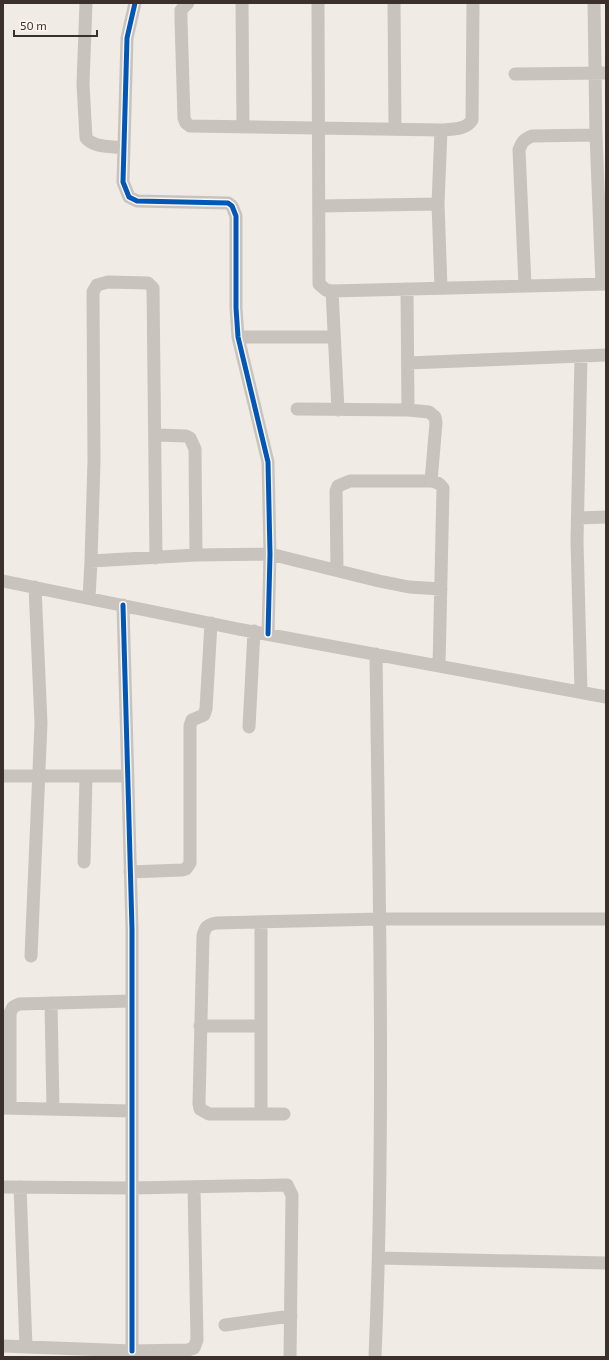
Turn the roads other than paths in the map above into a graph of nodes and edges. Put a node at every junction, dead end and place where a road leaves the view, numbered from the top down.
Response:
1 (86, 3) edge
2 (135, 3) edge
3 (188, 3) edge
4 (242, 3) edge
5 (318, 3) edge
6 (394, 3) edge
7 (473, 3) edge
8 (594, 3) edge
9 (515, 74) dead end
10 (601, 74) edge
11 (243, 127) junction
12 (319, 128) junction
13 (395, 128) junction
14 (441, 130) junction
15 (600, 143) edge
16 (124, 148) junction
17 (438, 204) junction
18 (320, 206) junction
19 (603, 222) edge
20 (604, 284) edge
21 (525, 285) junction
22 (441, 288) junction
23 (407, 289) junction
24 (332, 291) junction
25 (238, 337) junction
26 (334, 337) junction
27 (606, 355) edge
28 (580, 356) junction
29 (408, 363) junction
30 (297, 409) dead end
31 (338, 410) junction
32 (408, 410) junction
33 (156, 435) junction
34 (431, 481) junction
35 (606, 517) edge
36 (578, 518) junction
37 (270, 554) junction
38 (196, 556) junction
39 (156, 558) junction
40 (91, 561) junction
41 (337, 570) junction
42 (3, 581) edge
43 (35, 587) junction
44 (441, 590) junction
45 (89, 598) junction
46 (123, 605) junction
47 (211, 623) junction
48 (254, 631) junction
49 (268, 634) junction
50 (376, 654) junction
51 (439, 666) junction
52 (581, 692) junction
53 (606, 697) edge
54 (249, 726) dead end
55 (3, 776) edge
56 (39, 776) junction
57 (86, 776) junction
58 (128, 776) junction
59 (84, 862) dead end
60 (130, 872) junction
61 (380, 919) junction
62 (606, 919) edge
63 (261, 922) junction
64 (31, 956) dead end
65 (131, 1001) junction
66 (51, 1003) junction
67 (200, 1026) junction
68 (260, 1026) junction
69 (6, 1108) edge
70 (53, 1109) junction
71 (131, 1111) junction
72 (261, 1114) junction
73 (284, 1114) dead end
74 (3, 1187) edge
75 (20, 1187) junction
76 (194, 1187) junction
77 (131, 1188) junction
78 (379, 1258) junction
79 (606, 1263) edge
80 (291, 1316) junction
81 (225, 1326) dead end
82 (3, 1346) edge
83 (26, 1347) junction
84 (132, 1351) junction
85 (290, 1357) edge
86 (375, 1357) edge

1 - 16 street
2 - 16 street
3 - 11 street
4 - 11 street
5 - 12 street
6 - 13 street
7 - 14 street
8 - 10 street
9 - 10 street
10 - 15 street
11 - 12 street
12 - 13 street
12 - 18 street
13 - 14 street
14 - 17 street
15 - 19 street
15 - 21 street
16 - 25 street
17 - 18 street
17 - 22 street
18 - 24 street
19 - 20 street
20 - 21 street
21 - 22 street
22 - 23 street
23 - 24 street
23 - 29 street
24 - 26 street
25 - 26 street
25 - 37 street
26 - 31 street
27 - 28 street
28 - 29 street
28 - 36 street
29 - 32 street
30 - 31 street
31 - 32 street
32 - 34 street
33 - 38 street
33 - 39 street
33 - 40 street
34 - 41 street
34 - 44 street
35 - 36 street
36 - 52 street
37 - 38 street
37 - 41 street
37 - 49 street
38 - 39 street
39 - 40 street
40 - 45 street
41 - 44 street
42 - 43 street
43 - 45 street
43 - 56 street
44 - 51 street
45 - 46 street
46 - 47 street
46 - 58 street
47 - 48 street
47 - 60 street
48 - 49 street
48 - 54 street
49 - 50 street
50 - 51 street
50 - 61 street
51 - 52 street
52 - 53 street
55 - 56 street
56 - 57 street
56 - 64 street
57 - 58 street
57 - 59 street
58 - 60 street
60 - 65 street
61 - 62 street
61 - 63 street
61 - 78 street
63 - 67 street
63 - 68 street
65 - 66 street
65 - 71 street
66 - 69 street
66 - 70 street
67 - 68 street
67 - 72 street
68 - 72 street
69 - 70 street
70 - 71 street
71 - 77 street
72 - 73 street
74 - 75 street
75 - 77 street
75 - 83 street
76 - 77 street
76 - 80 street
76 - 84 street
77 - 84 street
78 - 79 street
78 - 86 street
80 - 81 street
80 - 85 street
82 - 83 street
83 - 84 street

